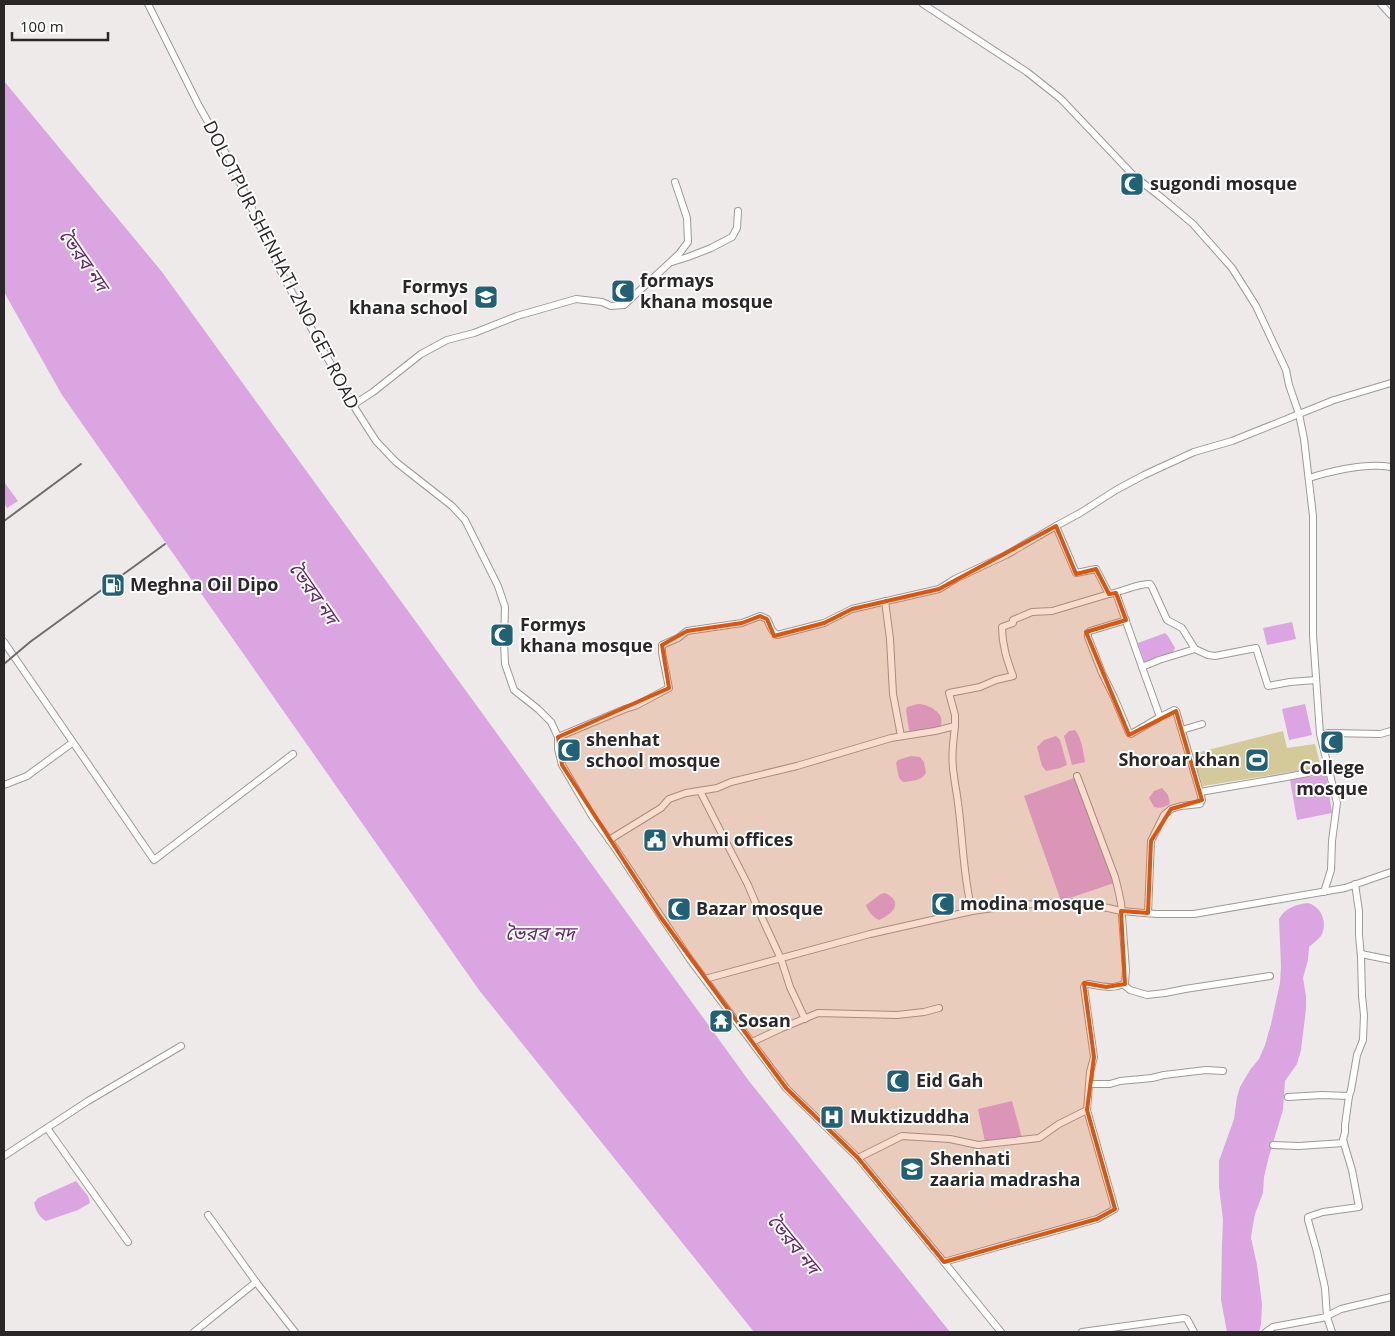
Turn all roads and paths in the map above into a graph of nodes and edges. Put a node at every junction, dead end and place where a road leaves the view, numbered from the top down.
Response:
1 (148, 4) edge
2 (923, 4) edge
3 (1381, 4) edge
4 (1391, 14) edge
5 (675, 182) dead end
6 (738, 211) dead end
7 (670, 262) junction
8 (1391, 383) edge
9 (353, 405) junction
10 (1299, 414) junction
11 (1391, 467) edge
12 (1309, 478) junction
13 (1056, 526) junction
14 (1112, 593) junction
15 (885, 601) junction
16 (1126, 620) junction
17 (4, 642) edge
18 (1195, 649) junction
19 (1142, 667) junction
20 (1316, 680) junction
21 (1160, 717) junction
22 (1202, 724) dead end
23 (955, 726) junction
24 (1182, 730) junction
25 (1391, 731) edge
26 (1321, 735) junction
27 (901, 736) junction
28 (558, 737) junction
29 (72, 743) junction
30 (293, 754) dead end
31 (1328, 767) junction
32 (1077, 776) dead end
33 (4, 785) edge
34 (700, 791) junction
35 (1200, 792) junction
36 (609, 840) junction
37 (1391, 872) edge
38 (1355, 884) junction
39 (1324, 892) junction
40 (972, 911) junction
41 (1121, 911) junction
42 (1148, 913) junction
43 (1361, 954) junction
44 (781, 959) junction
45 (1391, 960) edge
46 (1270, 976) dead end
47 (705, 979) junction
48 (1124, 985) junction
49 (939, 1008) dead end
50 (805, 1019) junction
51 (752, 1042) junction
52 (181, 1046) dead end
53 (1223, 1071) dead end
54 (1090, 1084) junction
55 (1349, 1096) junction
56 (1288, 1097) dead end
57 (1087, 1110) junction
58 (47, 1128) junction
59 (1344, 1143) junction
60 (1274, 1145) dead end
61 (4, 1156) edge
62 (858, 1158) junction
63 (208, 1215) dead end
64 (128, 1242) dead end
65 (944, 1262) junction
66 (256, 1282) junction
67 (1391, 1297) edge
68 (1327, 1316) junction
69 (194, 1332) edge
70 (295, 1332) edge
71 (1001, 1332) edge
72 (1082, 1332) edge
73 (1194, 1332) edge
74 (1266, 1332) edge
75 (1332, 1332) edge

1 - 9 street, DOLOTPUR SHENHATI 2NO GET ROAD
2 - 10 street
3 - 4 street
5 - 7 street
6 - 7 street
7 - 9 street
8 - 10 street
9 - 28 street, DOLOTPUR SHENHATI 2NO GET ROAD
10 - 12 street
10 - 13 street
11 - 12 street
12 - 20 street
13 - 14 street
13 - 15 street
14 - 16 street
14 - 18 street
14 - 23 street
15 - 27 street
15 - 28 street
16 - 19 street
16 - 21 street
17 - 29 street
18 - 19 street
18 - 20 street
19 - 21 street
20 - 26 street
21 - 24 street
22 - 24 street
23 - 27 street
23 - 40 street
24 - 35 street
25 - 26 street
26 - 31 street
27 - 34 street
28 - 36 street, DOLOTPUR SHENHATI 2NO GET ROAD
29 - 30 street
29 - 33 street
31 - 35 street
31 - 39 street
32 - 41 street
34 - 36 street
34 - 44 street
35 - 42 street
36 - 47 street, DOLOTPUR SHENHATI 2NO GET ROAD
37 - 38 street
38 - 39 street
38 - 43 street
39 - 42 street
40 - 41 street
40 - 44 street
41 - 42 street
41 - 48 street
43 - 45 street
43 - 55 street
44 - 47 street
44 - 50 street
46 - 48 street
47 - 51 street, DOLOTPUR SHENHATI 2NO GET ROAD
48 - 54 street
49 - 50 street
50 - 51 street
51 - 62 street, DOLOTPUR SHENHATI 2NO GET ROAD
52 - 58 street
53 - 54 street
54 - 57 street
55 - 56 street
55 - 59 street
57 - 62 street
57 - 65 street
58 - 61 street
58 - 64 street
59 - 60 street
59 - 68 street
62 - 65 street, DOLOTPUR SHENHATI 2NO GET ROAD
63 - 66 street
65 - 71 street, DOLOTPUR SHENHATI 2NO GET ROAD
66 - 69 street
66 - 70 street
67 - 68 street
68 - 74 street
68 - 75 street
72 - 73 street

